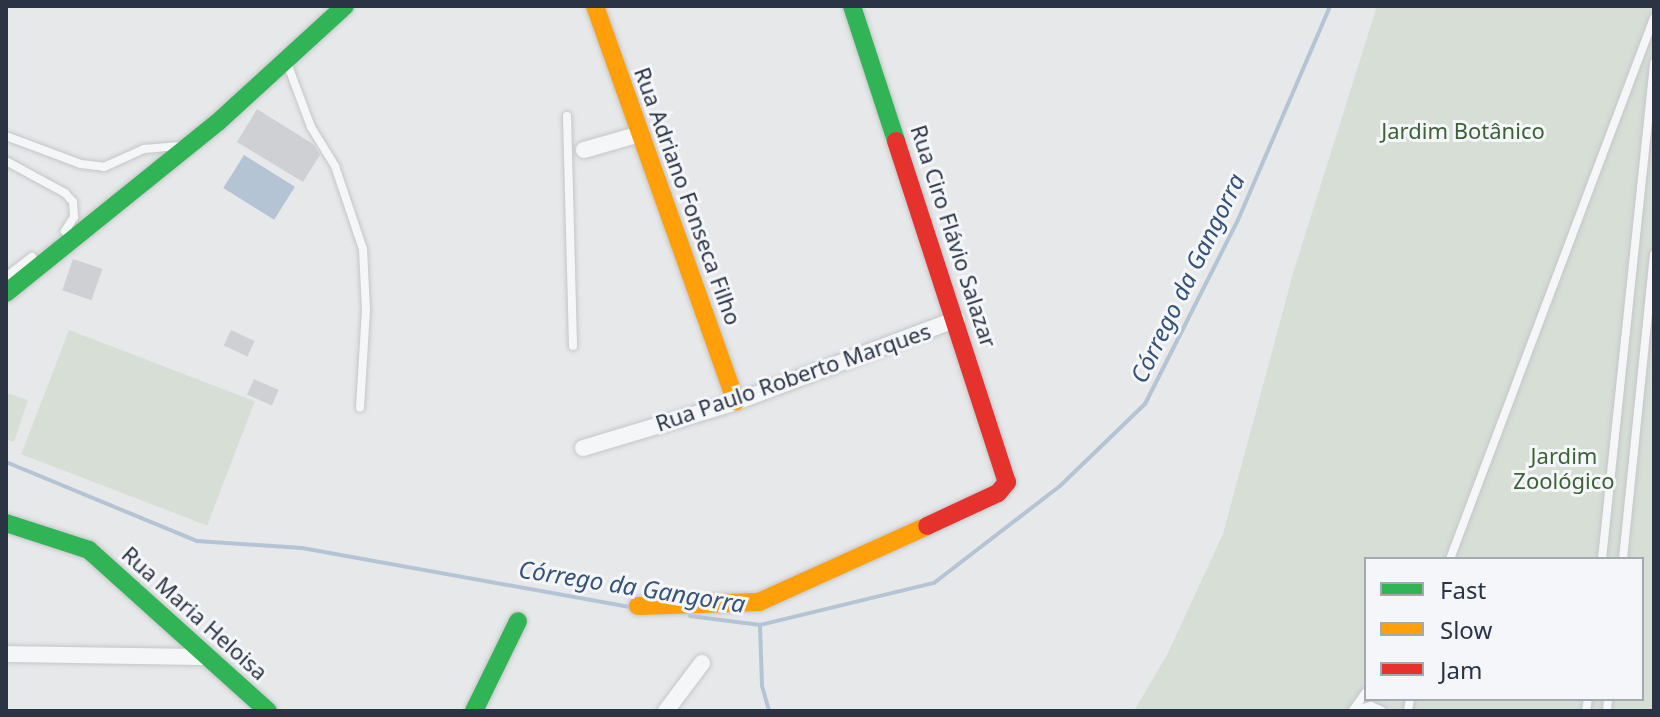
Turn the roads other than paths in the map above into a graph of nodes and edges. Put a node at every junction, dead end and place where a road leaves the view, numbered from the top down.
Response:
1 (345, 6) edge
2 (595, 6) edge
3 (852, 6) edge
4 (1654, 18) edge
5 (287, 63) junction
6 (1654, 63) edge
7 (567, 116) dead end
8 (640, 134) junction
9 (6, 136) edge
10 (188, 145) junction
11 (576, 151) junction
12 (6, 161) edge
13 (1654, 255) edge
14 (6, 277) edge
15 (6, 293) edge
16 (957, 319) junction
17 (573, 346) dead end
18 (736, 402) junction
19 (360, 408) dead end
20 (583, 448) dead end
21 (6, 523) edge
22 (1451, 557) edge
23 (1602, 557) edge
24 (1623, 557) edge
25 (638, 606) dead end
26 (518, 621) dead end
27 (6, 654) edge
28 (207, 657) junction
29 (702, 663) dead end
30 (1353, 710) edge
31 (268, 711) edge
32 (474, 711) edge
33 (666, 711) edge
34 (1382, 711) edge

1 - 5 street
2 - 8 street, Rua Adriano Fonseca Filho
3 - 16 street, Rua Ciro Flávio Salazar
4 - 22 lane
5 - 10 street
5 - 19 lane
6 - 23 lane
7 - 11 lane
8 - 11 street
8 - 18 street, Rua Adriano Fonseca Filho
9 - 10 lane
10 - 15 street
11 - 17 lane
12 - 14 lane
13 - 24 lane
16 - 18 street, Rua Paulo Roberto Marques
16 - 25 street, Rua Ciro Flávio Salazar
18 - 20 street, Rua Paulo Roberto Marques
21 - 28 street, Rua Maria Heloisa
26 - 32 street
27 - 28 street
28 - 31 street, Rua Maria Heloisa
29 - 33 street
30 - 34 lane

